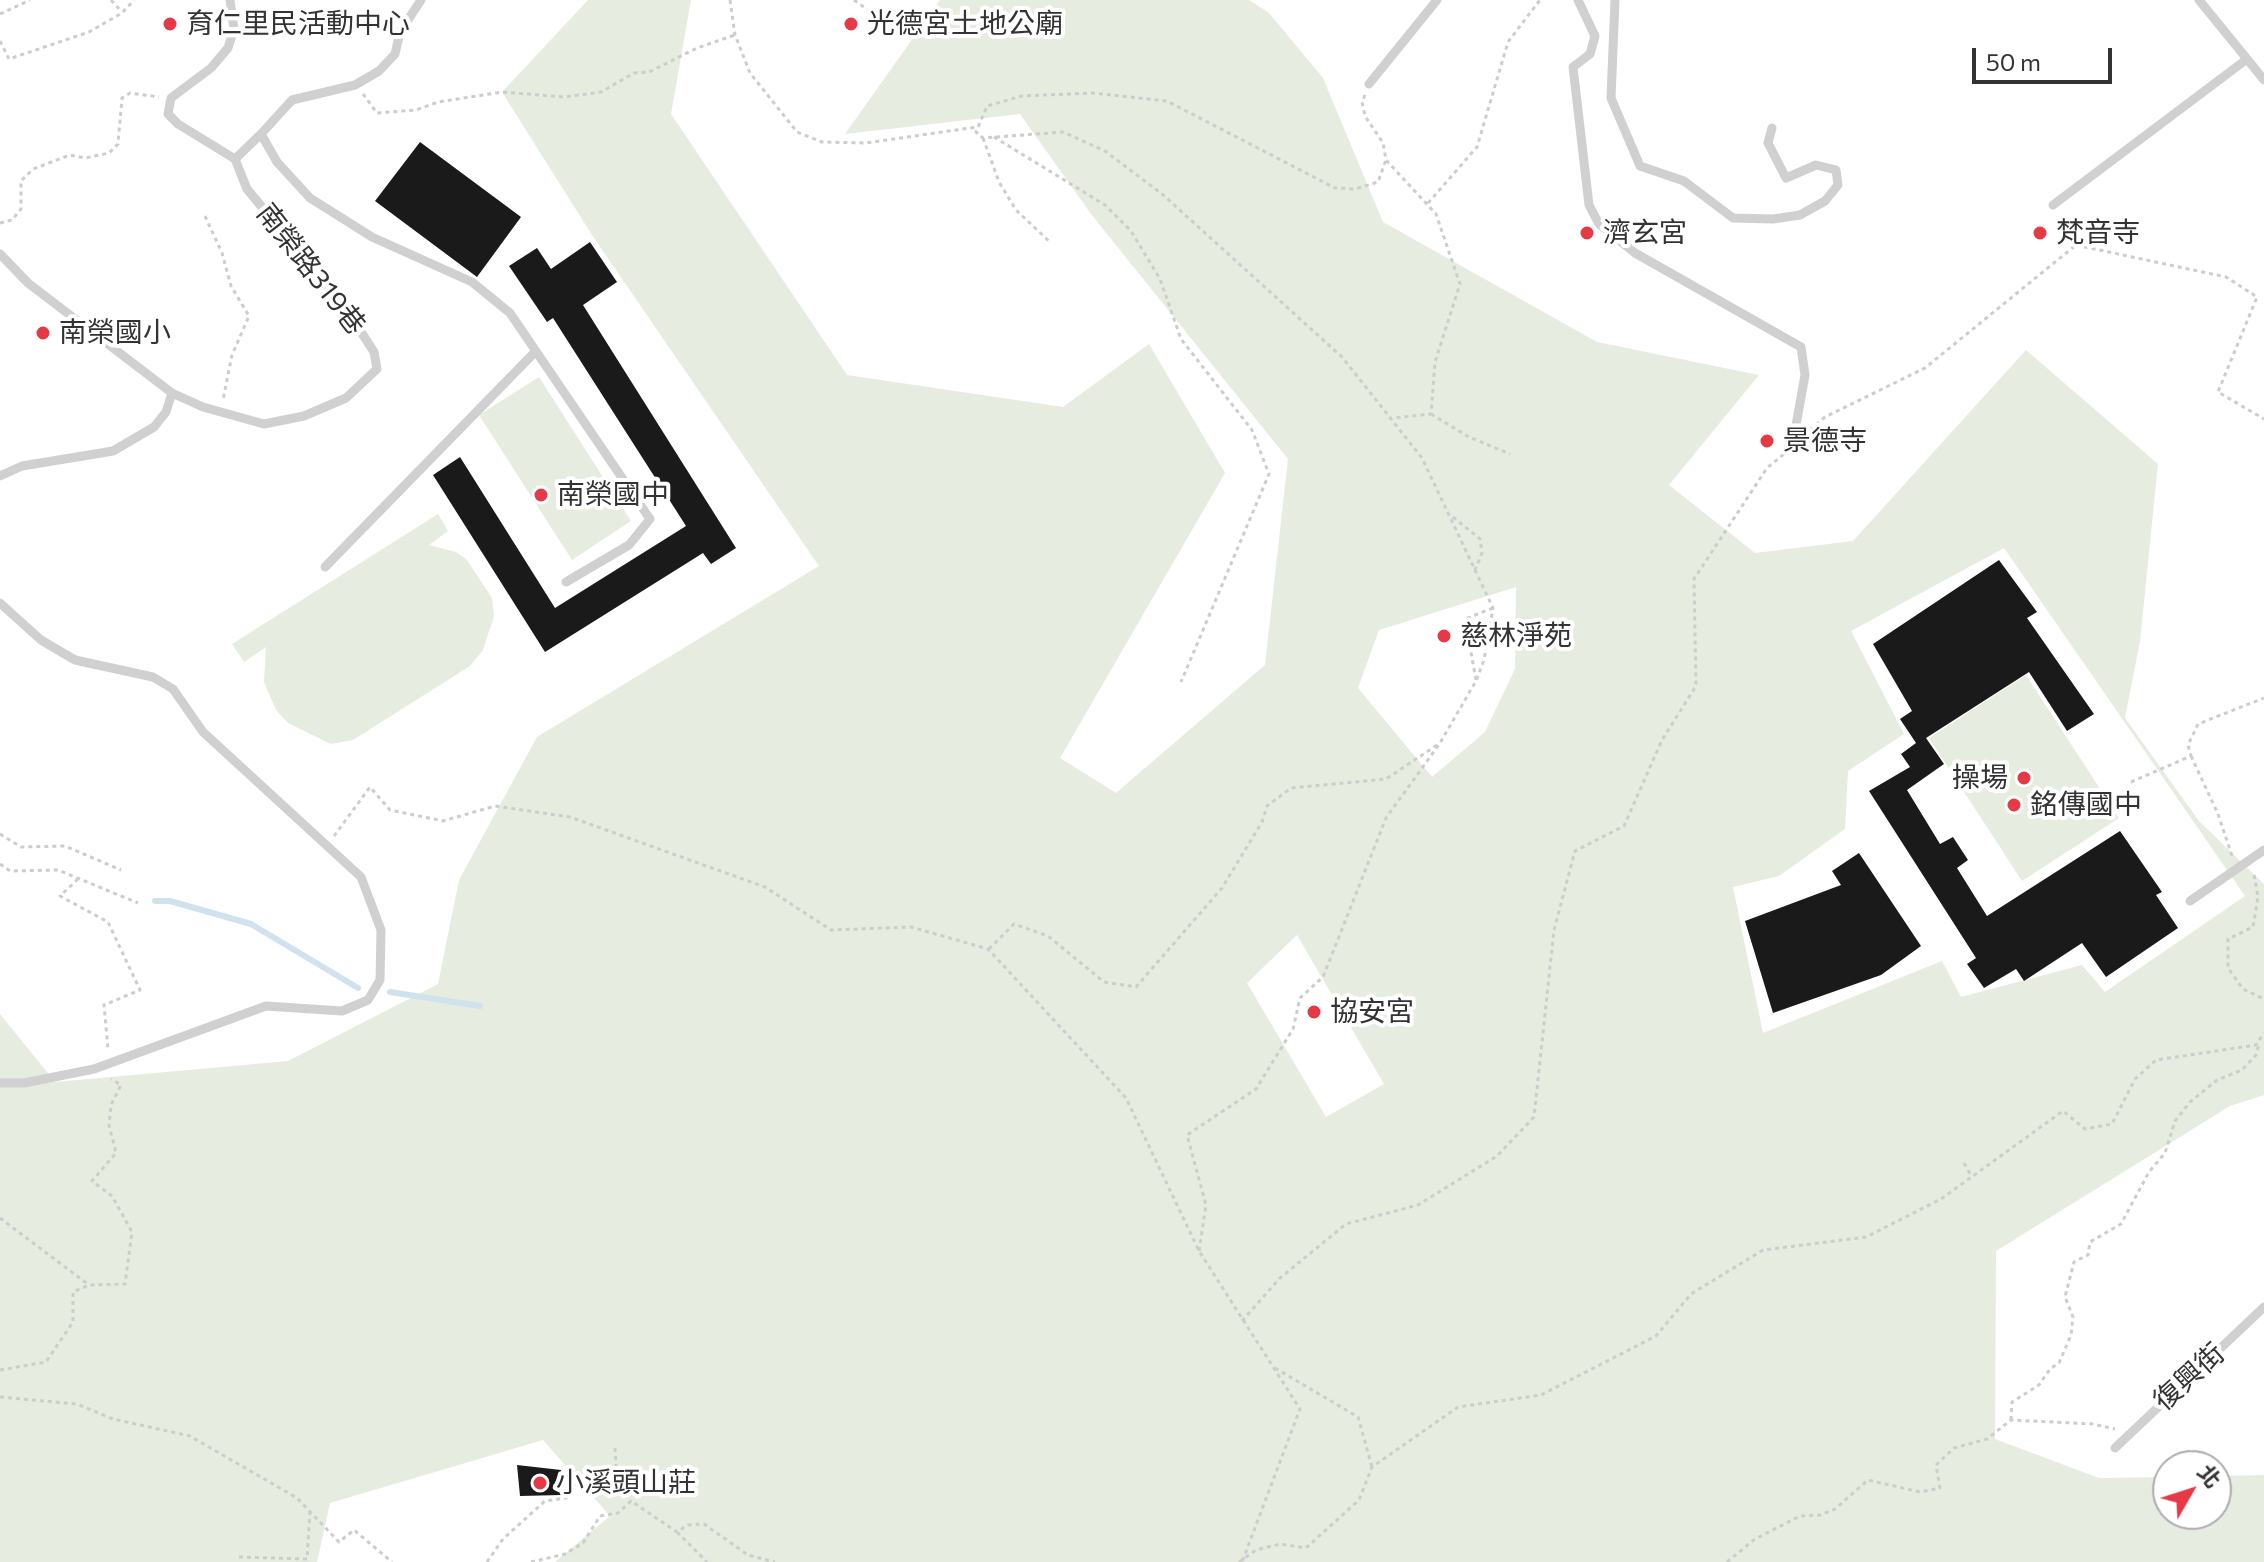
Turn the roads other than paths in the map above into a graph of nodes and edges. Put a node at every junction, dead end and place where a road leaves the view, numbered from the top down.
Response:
1 (230, 0) edge
2 (421, 0) edge
3 (1437, 0) edge
4 (1578, 0) edge
5 (1615, 0) edge
6 (2199, 0) edge
7 (2247, 59) junction
8 (2264, 80) edge
9 (1369, 84) road end
10 (1772, 128) dead end
11 (261, 134) junction
12 (235, 159) junction
13 (2057, 202) road end
14 (0, 254) edge
15 (534, 353) junction
16 (172, 393) junction
17 (1795, 442) road end
18 (0, 476) edge
19 (325, 567) dead end
20 (566, 582) dead end
21 (0, 603) edge
22 (2264, 850) edge
23 (2190, 901) dead end
24 (0, 1083) edge
25 (2264, 1307) edge
26 (2115, 1448) dead end

1 - 12 lane
2 - 11 lane
3 - 9 lane
4 - 17 lane
5 - 10 lane
6 - 7 lane
7 - 8 lane
7 - 13 lane
11 - 12 lane
11 - 15 lane
12 - 16 lane, 南榮路319巷
14 - 16 lane, 南榮路319巷
15 - 19 lane
15 - 20 lane
16 - 18 lane
21 - 24 lane
22 - 23 lane
25 - 26 lane, 復興街

